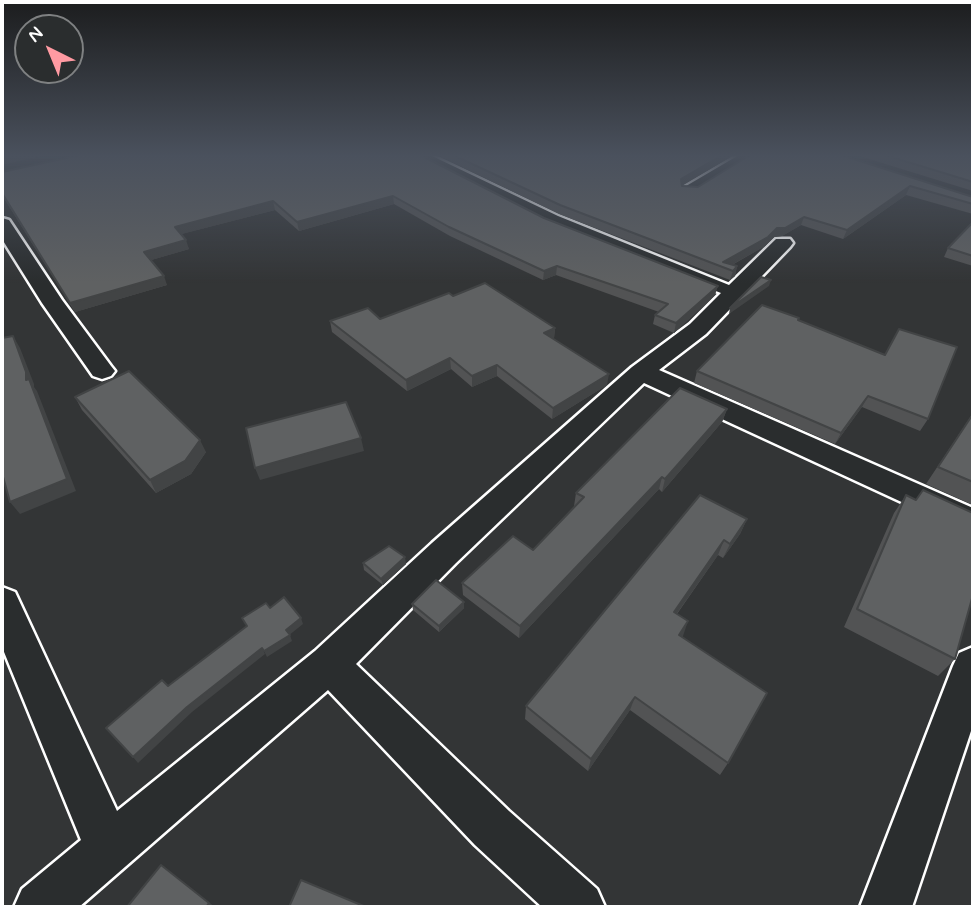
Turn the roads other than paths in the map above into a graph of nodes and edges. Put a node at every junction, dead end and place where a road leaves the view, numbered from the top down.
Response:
1 (504, 197) edge
2 (2, 224) edge
3 (783, 243) edge
4 (733, 292) junction
5 (103, 371) dead end
6 (641, 372) junction
7 (973, 522) edge
8 (2, 603) edge
9 (329, 664) junction
10 (973, 666) edge
11 (109, 848) junction
12 (40, 907) edge
13 (579, 907) edge
14 (886, 907) edge

1 - 4 street
2 - 5 street
3 - 4 street
4 - 6 street
6 - 7 street
6 - 9 street
8 - 11 street
9 - 11 street
9 - 13 street
10 - 14 street
11 - 12 street

